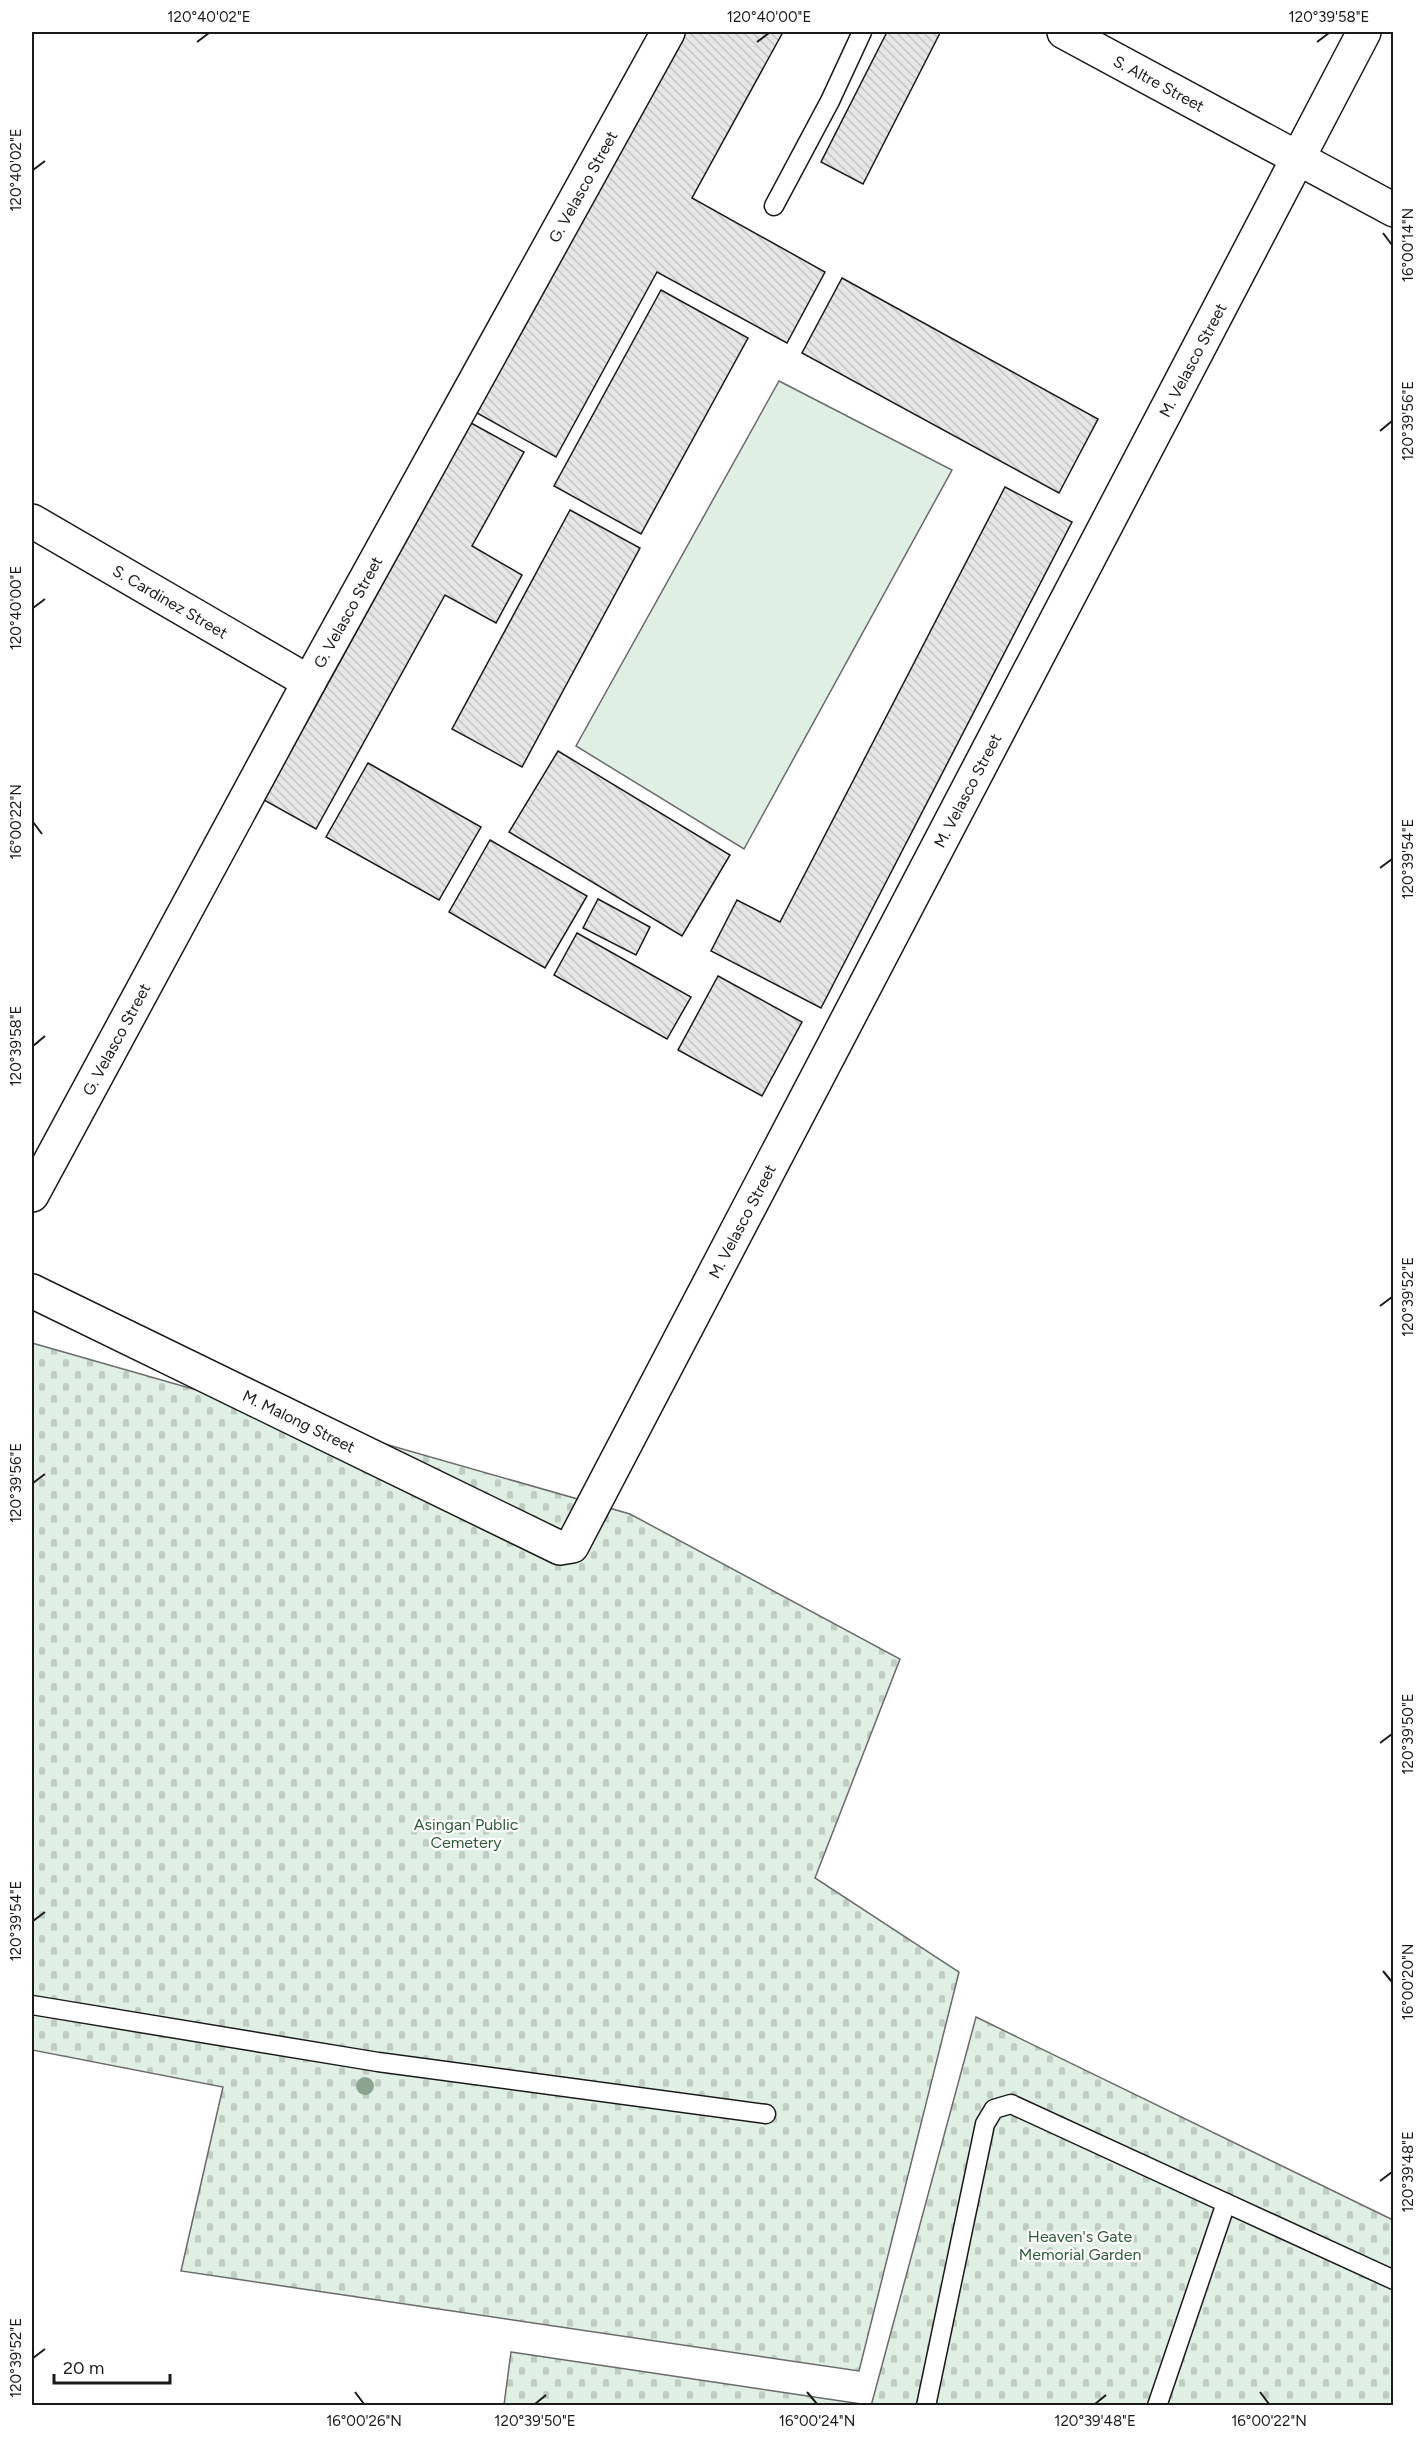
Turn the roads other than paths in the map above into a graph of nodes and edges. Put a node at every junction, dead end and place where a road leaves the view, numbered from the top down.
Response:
1 (668, 32) edge
2 (862, 32) edge
3 (1064, 32) edge
4 (1364, 32) edge
5 (1297, 158) junction
6 (774, 206) dead end
7 (1394, 210) edge
8 (32, 521) edge
9 (309, 682) junction
10 (32, 1195) edge
11 (32, 1291) edge
12 (567, 1548) joint
13 (32, 2005) edge
14 (766, 2114) dead end
15 (1226, 2204) junction
16 (1394, 2280) edge
17 (926, 2406) edge
18 (1157, 2406) edge

1 - 9 street, G. Velasco Street
2 - 6 lane
3 - 5 street, S. Altre Street
4 - 5 street, M. Velasco Street
5 - 7 street, S. Altre Street
5 - 12 street, M. Velasco Street
8 - 9 street, S. Cardinez Street
9 - 10 street, G. Velasco Street
11 - 12 street, M. Malong Street
13 - 14 lane
15 - 16 lane
15 - 17 lane
15 - 18 lane

